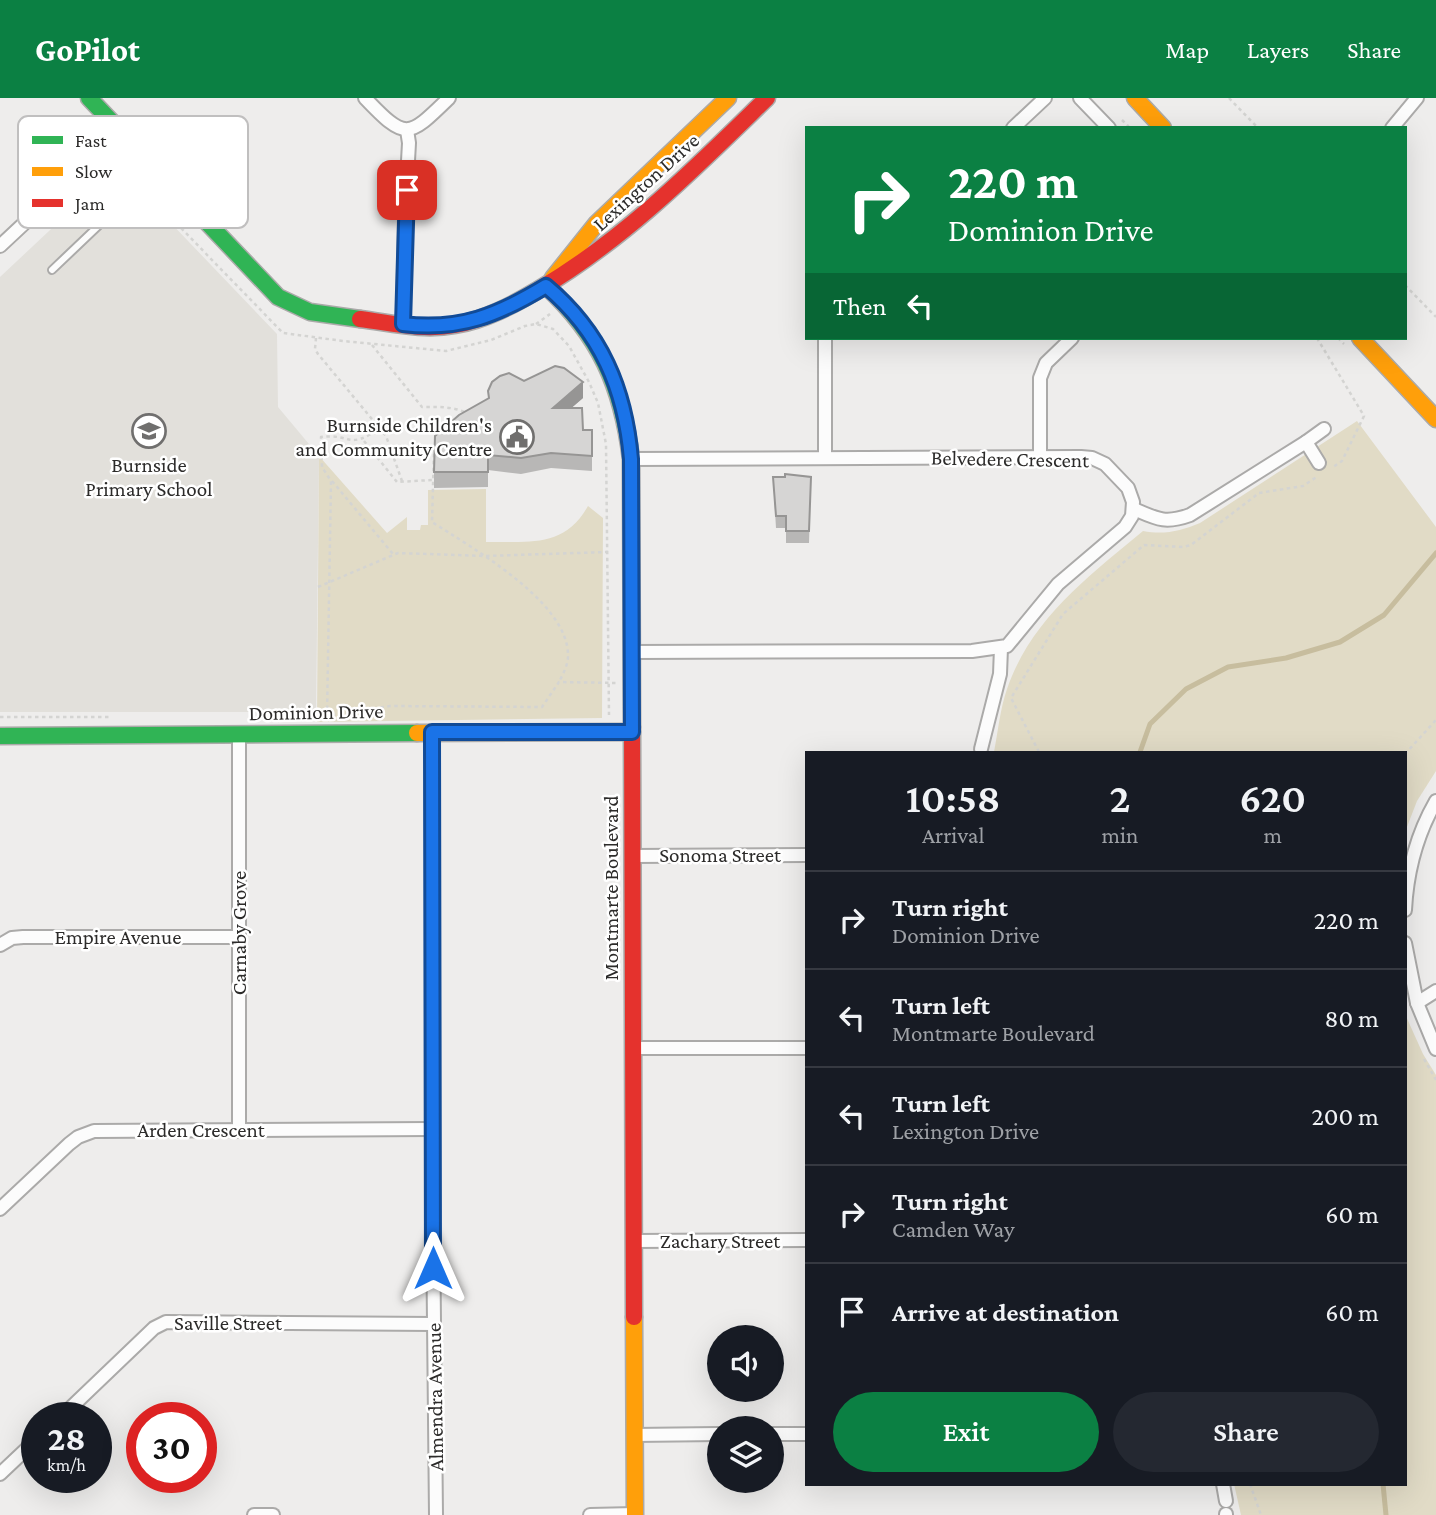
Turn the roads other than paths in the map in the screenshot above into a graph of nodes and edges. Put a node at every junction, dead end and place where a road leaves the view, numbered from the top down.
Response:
1 (89, 98) edge
2 (365, 98) edge
3 (449, 98) edge
4 (728, 98) edge
5 (767, 98) edge
6 (1045, 98) edge
7 (1080, 98) edge
8 (1135, 98) edge
9 (1418, 98) edge
10 (106, 116) edge
11 (1015, 126) edge
12 (1107, 126) edge
13 (1161, 126) edge
14 (1394, 126) edge
15 (407, 130) junction
16 (19, 228) edge
17 (96, 228) edge
18 (213, 228) edge
19 (0, 246) edge
20 (52, 270) dead end
21 (546, 286) junction
22 (403, 324) junction
23 (825, 340) edge
24 (1070, 340) edge
25 (1362, 340) edge
26 (1436, 419) edge
27 (1324, 429) dead end
28 (1306, 442) junction
29 (1040, 457) junction
30 (825, 458) junction
31 (631, 459) junction
32 (1320, 468) road end
33 (1133, 509) junction
34 (1001, 648) junction
35 (632, 652) junction
36 (432, 732) junction
37 (632, 732) junction
38 (239, 735) junction
39 (0, 736) edge
40 (981, 749) dead end
41 (1436, 801) edge
42 (805, 855) edge
43 (632, 856) junction
44 (1407, 898) edge
45 (239, 937) junction
46 (0, 945) edge
47 (1407, 953) edge
48 (1436, 991) edge
49 (1417, 1003) junction
50 (633, 1048) junction
51 (805, 1048) edge
52 (1436, 1049) edge
53 (432, 1129) junction
54 (239, 1131) junction
55 (0, 1209) edge
56 (805, 1240) edge
57 (634, 1241) junction
58 (434, 1324) junction
59 (77, 1402) edge
60 (707, 1434) edge
61 (784, 1434) edge
62 (805, 1434) edge
63 (634, 1435) junction
64 (21, 1454) edge
65 (0, 1474) edge
66 (1223, 1486) edge
67 (1226, 1510) edge
68 (254, 1515) edge
69 (273, 1515) edge
70 (436, 1515) edge
71 (590, 1515) edge
72 (635, 1515) edge

1 - 10 street, Lexington Drive
2 - 15 street
3 - 15 street
4 - 21 street, Lexington Drive
5 - 21 street, Lexington Drive
6 - 11 street
7 - 12 street
8 - 13 street
9 - 14 street
15 - 22 street
16 - 19 street
17 - 20 lane
18 - 22 street, Lexington Drive
21 - 22 street, Lexington Drive
21 - 31 street, Montmarte Boulevard
23 - 30 street
24 - 29 street
25 - 26 street
27 - 28 street
28 - 32 street
28 - 33 street
29 - 30 street, Belvedere Crescent
29 - 33 street, Belvedere Crescent
30 - 31 street, Belvedere Crescent
31 - 35 street, Montmarte Boulevard
33 - 34 street
34 - 35 street
34 - 40 street
35 - 37 street, Montmarte Boulevard
36 - 37 street, Dominion Drive
36 - 38 street, Dominion Drive
36 - 53 street, Almendra Avenue
37 - 43 street, Montmarte Boulevard
38 - 39 street, Dominion Drive
38 - 45 street, Carnaby Grove
41 - 44 street
42 - 43 street, Sonoma Street
43 - 50 street, Montmarte Boulevard
45 - 46 street, Empire Avenue
45 - 54 street, Carnaby Grove
47 - 49 street
48 - 49 street
49 - 52 street
50 - 51 street
50 - 57 street, Montmarte Boulevard
53 - 54 street, Arden Crescent
53 - 58 street, Almendra Avenue
54 - 55 street, Arden Crescent
56 - 57 street, Zachary Street
57 - 63 street, Montmarte Boulevard
58 - 59 street, Saville Street
58 - 70 street, Almendra Avenue
60 - 63 street
61 - 62 street
63 - 72 street, Montmarte Boulevard
64 - 65 street
66 - 67 street
68 - 69 street
71 - 72 street

